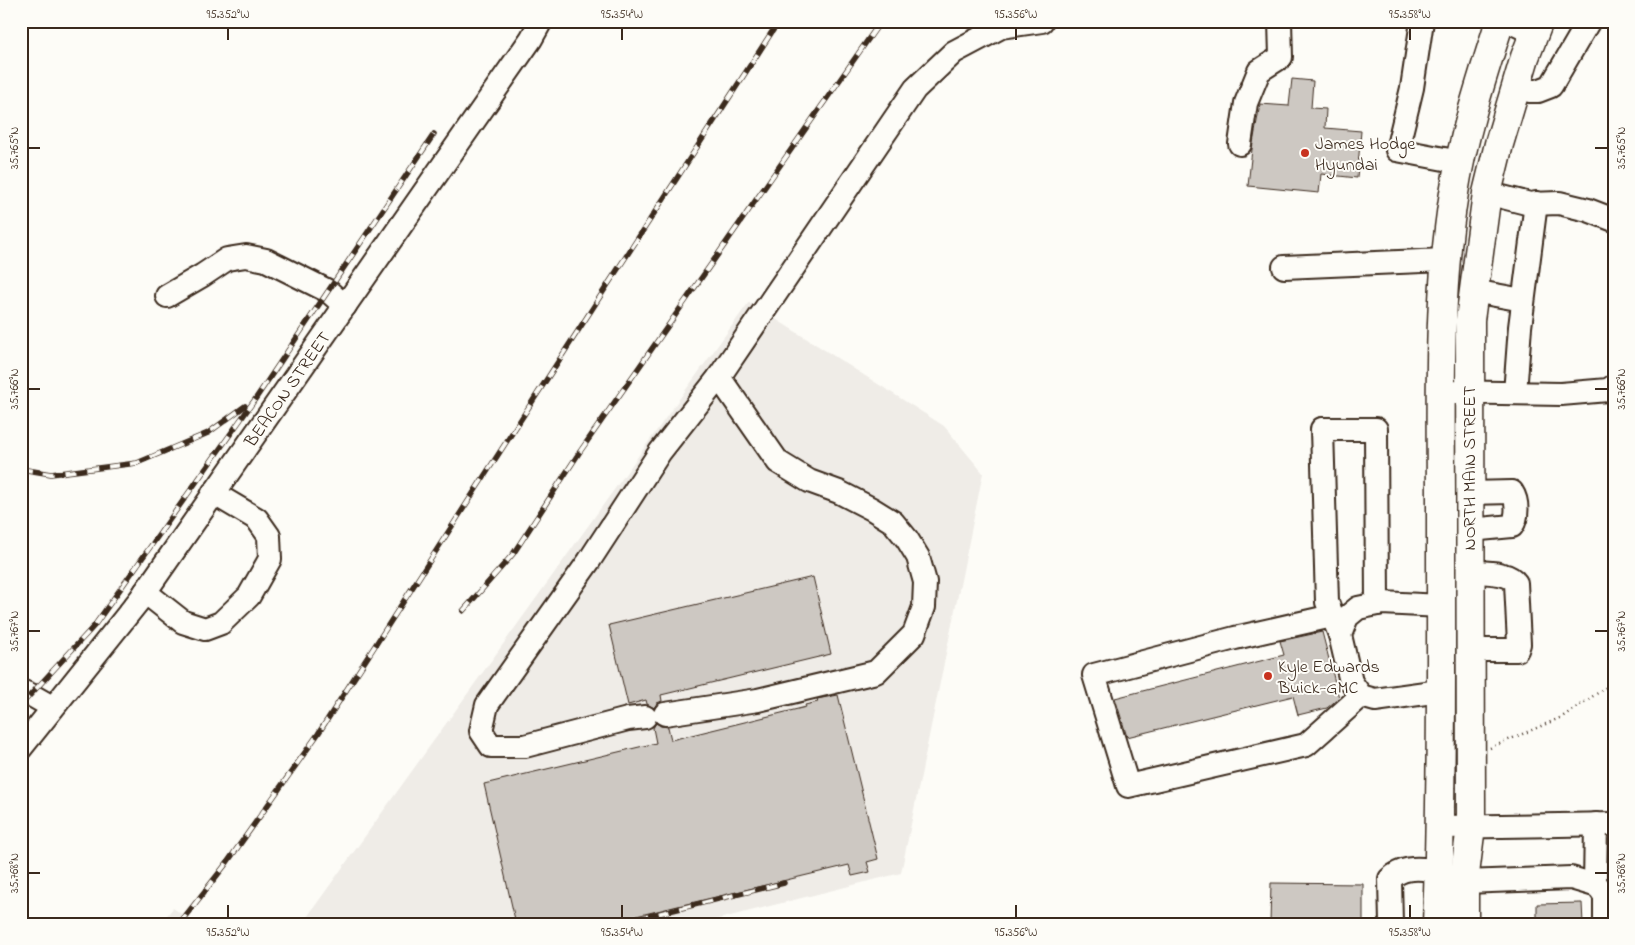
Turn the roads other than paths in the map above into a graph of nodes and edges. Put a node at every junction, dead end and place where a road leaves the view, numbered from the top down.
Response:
1 (541, 21) edge
2 (1042, 21) edge
3 (1280, 21) edge
4 (1422, 21) edge
5 (1500, 21) edge
6 (1508, 21) edge
7 (1589, 21) edge
8 (1537, 27) edge
9 (1517, 85) junction
10 (1240, 144) dead end
11 (1460, 162) junction
12 (1487, 193) junction
13 (1536, 204) junction
14 (1614, 220) edge
15 (1445, 260) junction
16 (1284, 267) dead end
17 (1473, 291) junction
18 (167, 296) dead end
19 (1523, 300) junction
20 (345, 306) junction
21 (719, 377) junction
22 (1614, 386) edge
23 (1440, 392) junction
24 (1469, 392) junction
25 (1516, 393) junction
26 (214, 493) junction
27 (1469, 493) junction
28 (1470, 530) junction
29 (1470, 572) junction
30 (145, 592) junction
31 (1377, 604) junction
32 (1441, 606) junction
33 (1336, 625) junction
34 (1470, 650) junction
35 (1440, 691) junction
36 (21, 692) edge
37 (1361, 696) junction
38 (52, 707) junction
39 (21, 748) edge
40 (1605, 824) edge
41 (1471, 826) junction
42 (1440, 827) junction
43 (1439, 870) junction
44 (1464, 882) junction
45 (1595, 885) junction
46 (1391, 924) edge
47 (1437, 924) edge
48 (1464, 924) edge
49 (1605, 924) edge

1 - 20 street, BEACON STREET
2 - 21 street
3 - 10 street
4 - 11 street
5 - 11 main road, NORTH MAIN STREET
6 - 8 street
7 - 9 street
8 - 9 main road, NORTH MAIN STREET
9 - 12 main road, NORTH MAIN STREET
11 - 15 main road, NORTH MAIN STREET
12 - 13 street
12 - 17 main road, NORTH MAIN STREET
13 - 14 street
13 - 19 street
15 - 16 street
15 - 23 main road, NORTH MAIN STREET
17 - 19 street
17 - 24 main road, NORTH MAIN STREET
18 - 20 street
19 - 25 street
20 - 26 street, BEACON STREET
21 - 21 street
22 - 25 street
23 - 24 street
23 - 32 main road, NORTH MAIN STREET
24 - 25 street
24 - 27 main road, NORTH MAIN STREET
26 - 30 street, BEACON STREET
26 - 30 street
27 - 28 main road, NORTH MAIN STREET
27 - 28 street
28 - 29 main road, NORTH MAIN STREET
29 - 34 main road, NORTH MAIN STREET
29 - 34 street
30 - 38 street, BEACON STREET
31 - 32 street
31 - 33 street
31 - 33 street
32 - 35 main road, NORTH MAIN STREET
33 - 37 street
33 - 37 street
34 - 41 main road, NORTH MAIN STREET
35 - 37 street
35 - 42 main road, NORTH MAIN STREET
36 - 38 street
38 - 39 street, BEACON STREET
40 - 41 street
40 - 45 street
41 - 42 street
41 - 44 main road, NORTH MAIN STREET
42 - 43 main road, NORTH MAIN STREET
43 - 46 street
43 - 47 main road, NORTH MAIN STREET
44 - 45 street
44 - 48 main road, NORTH MAIN STREET
45 - 49 street

